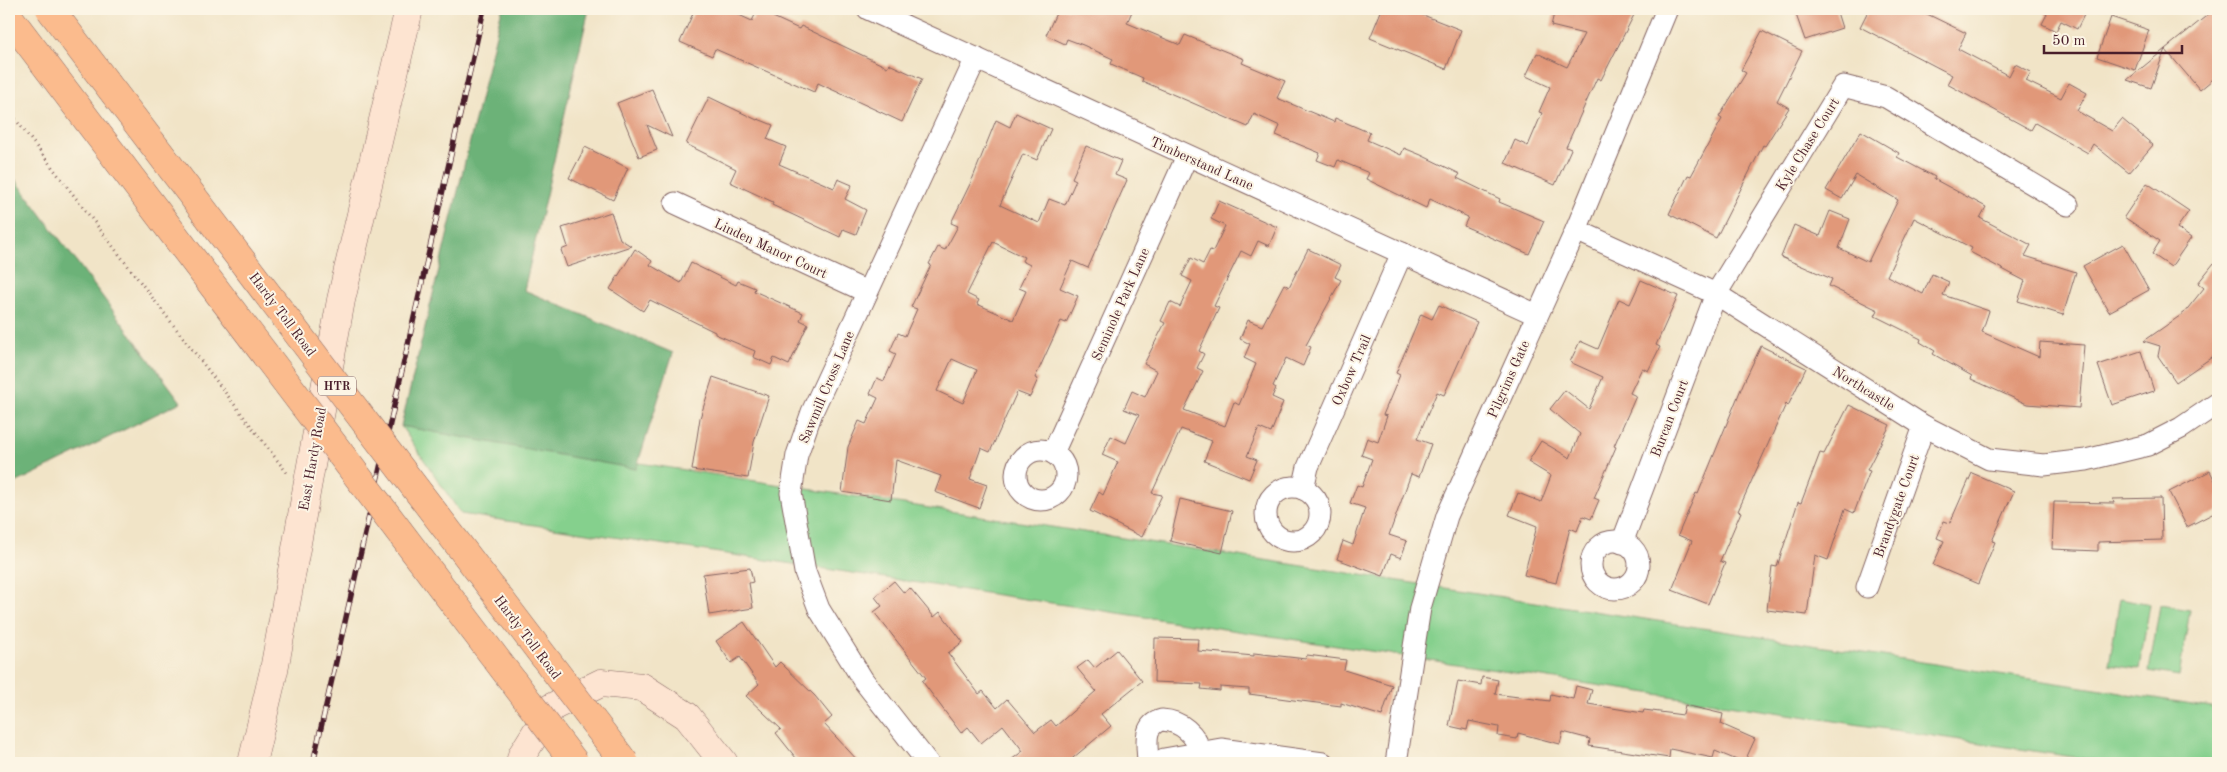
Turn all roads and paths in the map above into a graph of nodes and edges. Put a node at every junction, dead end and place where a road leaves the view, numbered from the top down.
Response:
1 (50, 9) edge
2 (409, 9) edge
3 (868, 9) edge
4 (1667, 9) edge
5 (9, 17) edge
6 (976, 58) junction
7 (9, 111) edge
8 (1187, 156) junction
9 (675, 203) dead end
10 (2068, 205) dead end
11 (1576, 230) junction
12 (1402, 253) junction
13 (867, 292) junction
14 (1716, 294) junction
15 (1537, 315) junction
16 (2218, 403) edge
17 (1924, 426) junction
18 (1053, 453) dead end
19 (1303, 489) dead end
20 (305, 498) junction
21 (1622, 543) dead end
22 (1867, 587) dead end
23 (1201, 753) junction
24 (252, 763) edge
25 (520, 763) edge
26 (575, 763) edge
27 (625, 763) edge
28 (724, 763) edge
29 (928, 763) edge
30 (1148, 763) edge
31 (1158, 763) edge
32 (1323, 763) edge
33 (1396, 763) edge

1 - 27 highway, Hardy Toll Road / HTR, bridge
2 - 20 street, East Hardy Road
3 - 6 street, Timberstand Lane
4 - 11 street, Pilgrims Gate
5 - 26 highway, HTR, bridge
6 - 8 street, Timberstand Lane
6 - 13 street, Sawmill Cross Lane
7 - 20 path
8 - 12 street, Timberstand Lane
8 - 18 street, Seminole Park Lane
9 - 13 street, Linden Manor Court
10 - 14 street, Kyle Chase Court
11 - 14 street, Northcastle
11 - 15 street, Pilgrims Gate
12 - 15 street, Timberstand Lane
12 - 19 street, Oxbow Trail
13 - 29 street, Sawmill Cross Lane
14 - 17 street, Northcastle
14 - 21 street, Burcan Court
15 - 33 street, Pilgrims Gate
16 - 17 street, Northcastle
17 - 22 street, Brandygate Court
20 - 24 street, East Hardy Road
23 - 30 street
23 - 31 street
23 - 32 street
25 - 28 street

